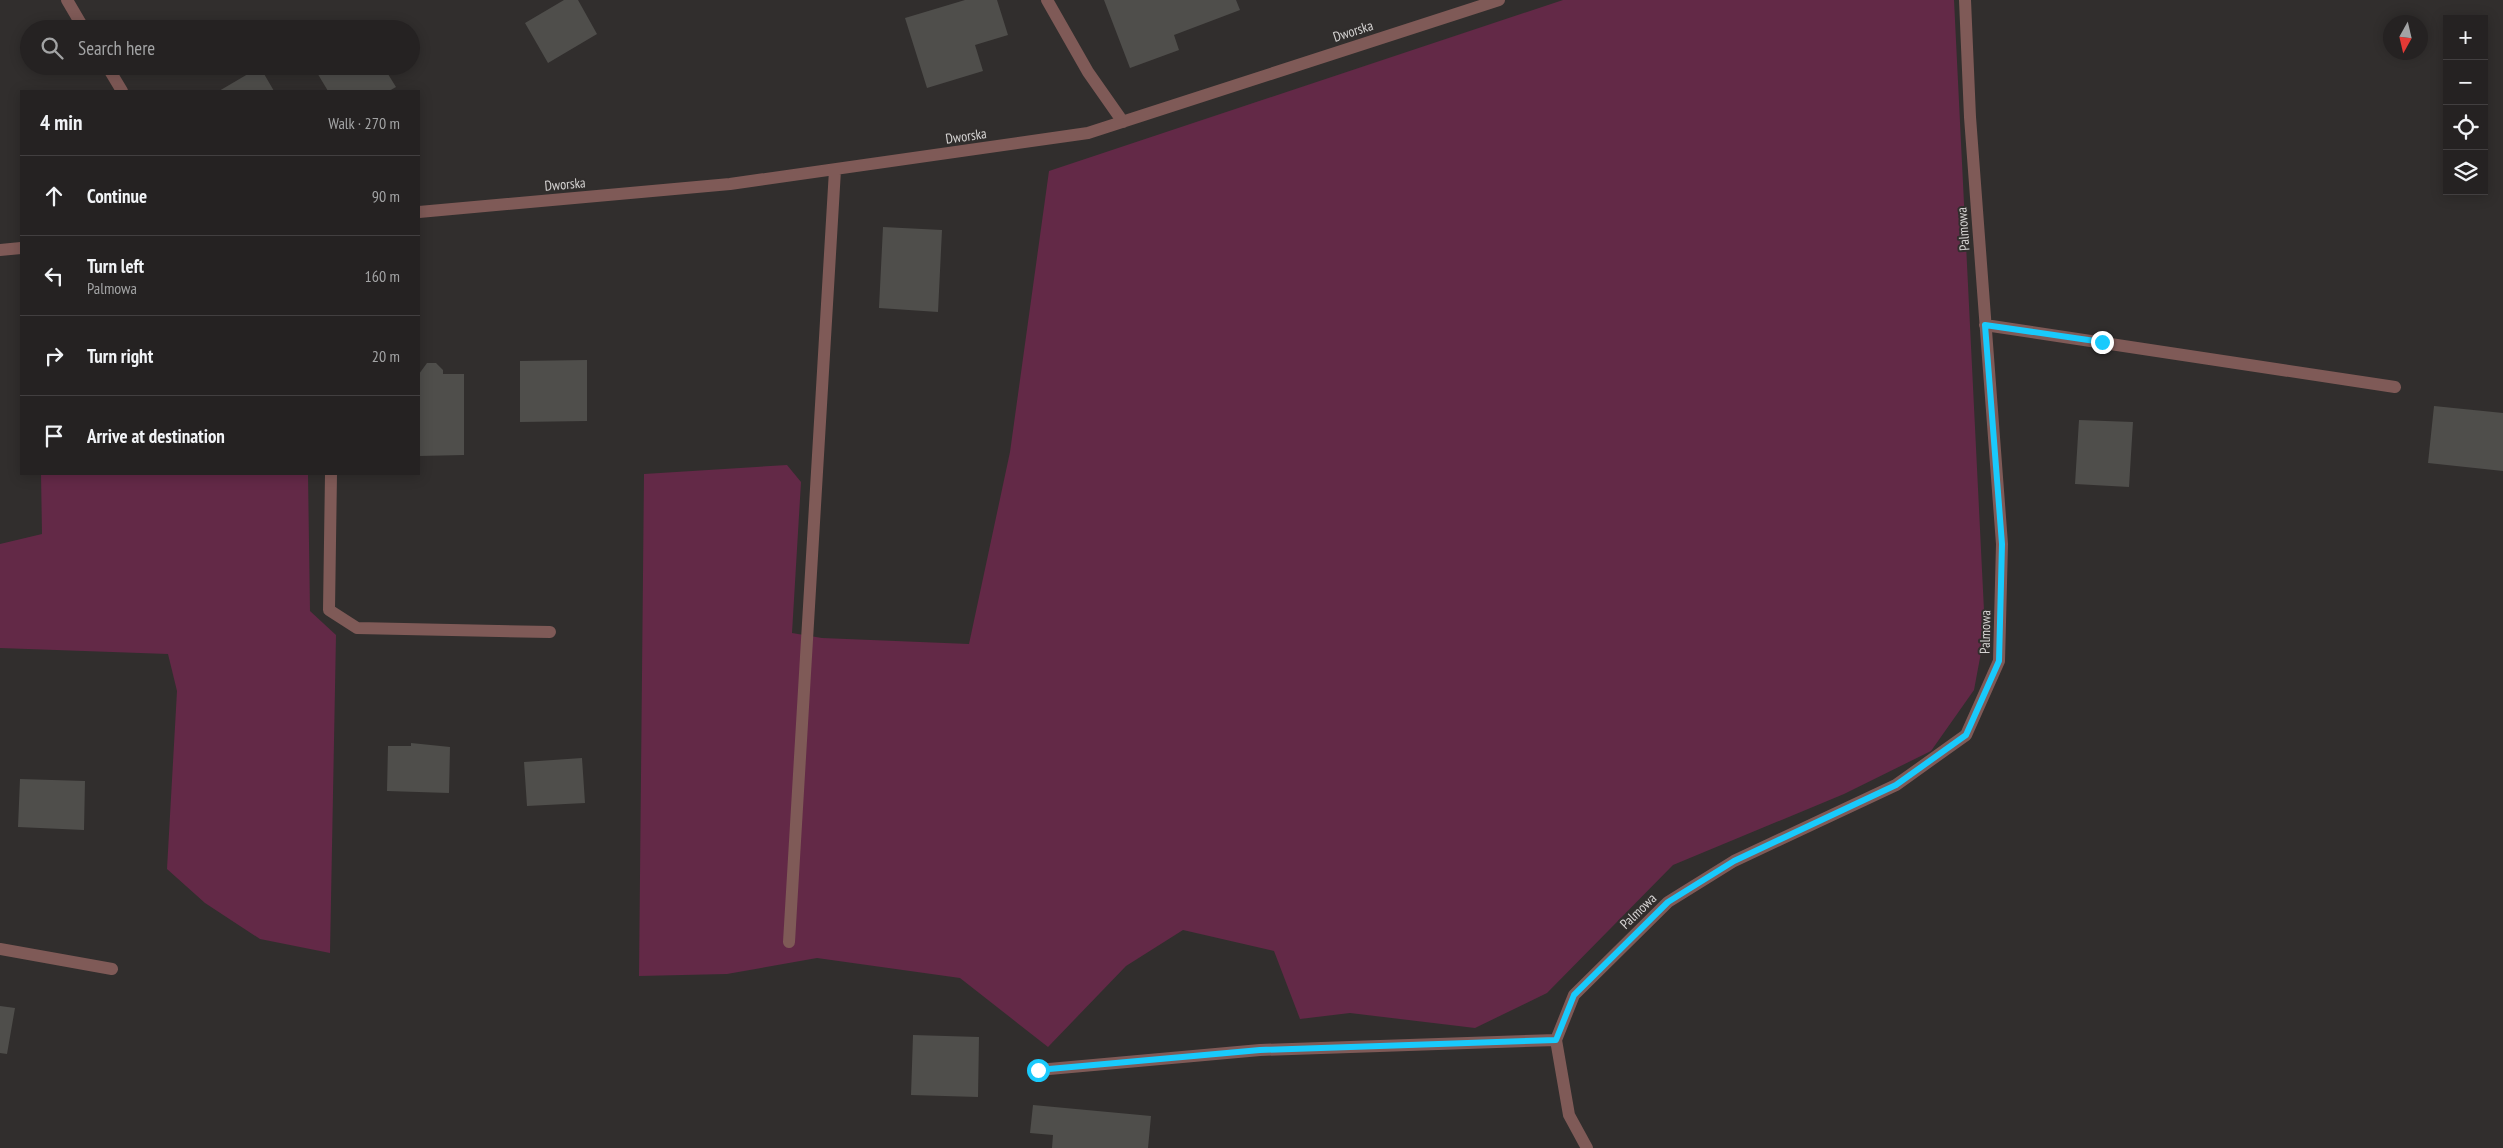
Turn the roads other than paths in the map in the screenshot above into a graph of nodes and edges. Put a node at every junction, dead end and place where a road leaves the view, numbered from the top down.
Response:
1 (67, 0) edge
2 (1047, 0) edge
3 (1499, 0) edge
4 (1965, 0) edge
5 (79, 20) edge
6 (112, 75) edge
7 (121, 90) edge
8 (1123, 122) junction
9 (835, 170) junction
10 (420, 212) edge
11 (20, 248) edge
12 (0, 250) edge
13 (1985, 325) junction
14 (2395, 387) dead end
15 (331, 475) edge
16 (550, 632) dead end
17 (789, 942) dead end
18 (0, 950) edge
19 (112, 969) dead end
20 (1556, 1040) junction
21 (1038, 1070) dead end
22 (1587, 1148) edge

1 - 5 street
2 - 8 street
3 - 8 street, Dworska
4 - 13 street, Palmowa
6 - 7 street
8 - 9 street, Dworska
9 - 10 street, Dworska
9 - 17 street
11 - 12 street
13 - 14 street
13 - 20 street, Palmowa
15 - 16 street
18 - 19 street
20 - 21 street
20 - 22 street

